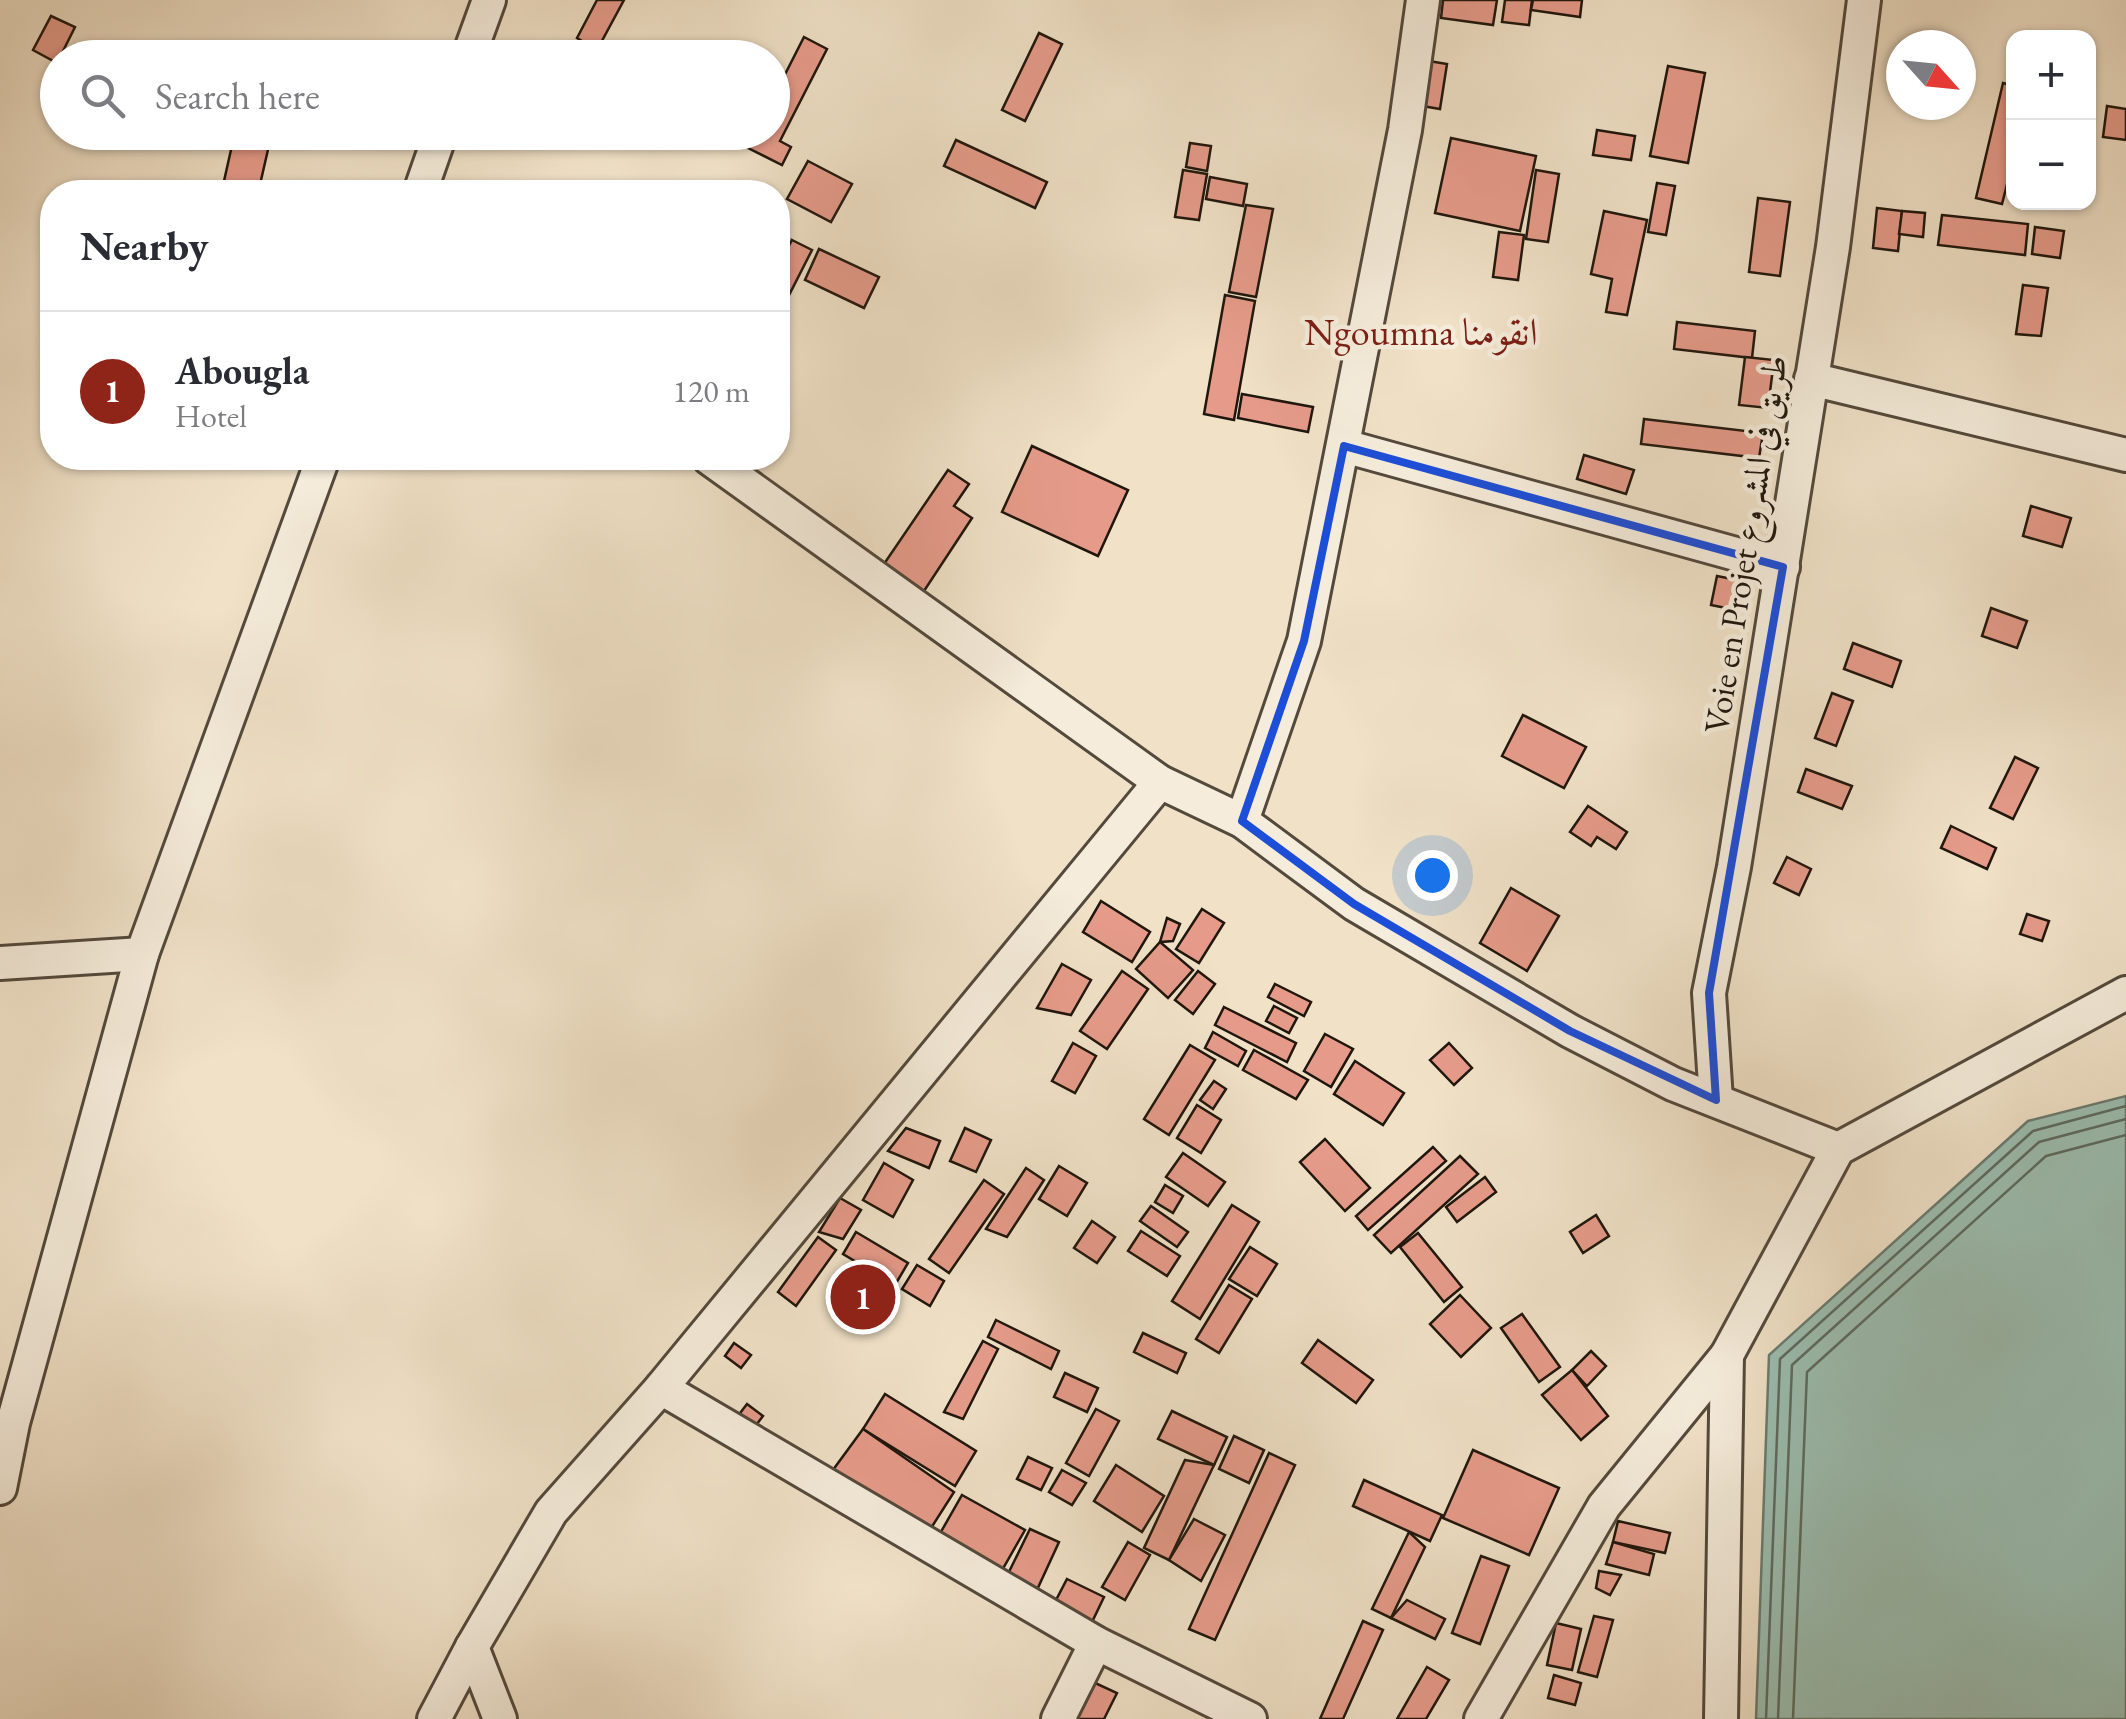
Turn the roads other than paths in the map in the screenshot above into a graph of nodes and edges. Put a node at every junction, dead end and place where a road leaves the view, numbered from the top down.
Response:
1 (489, 0) edge
2 (1423, 0) edge
3 (1864, 0) edge
4 (475, 40) edge
5 (435, 150) edge
6 (424, 180) edge
7 (1811, 379) junction
8 (1344, 446) junction
9 (2126, 455) edge
10 (320, 470) edge
11 (726, 470) edge
12 (1782, 566) junction
13 (1160, 782) junction
14 (1242, 821) junction
15 (142, 954) junction
16 (0, 963) edge
17 (2126, 994) edge
18 (1716, 1100) junction
19 (1838, 1149) junction
20 (1727, 1355) junction
21 (662, 1388) junction
22 (0, 1488) edge
23 (1096, 1643) junction
24 (472, 1647) junction
25 (434, 1719) edge
26 (500, 1719) edge
27 (1058, 1719) edge
28 (1250, 1719) edge
29 (1481, 1719) edge
30 (1721, 1719) edge

1 - 4 street
2 - 8 street
3 - 7 street, Voie en Projet طريق في المشروع
5 - 6 street
7 - 9 street
7 - 12 street, Voie en Projet طريق في المشروع
8 - 12 street
8 - 14 street
10 - 15 street
11 - 13 street
12 - 18 street, Voie en Projet طريق في المشروع
13 - 14 street
13 - 21 street
14 - 18 street
15 - 16 street
15 - 22 street
17 - 19 street
18 - 19 street
19 - 20 street
20 - 29 street
20 - 30 street
21 - 23 street
21 - 24 street
23 - 27 street
23 - 28 street
24 - 25 street
24 - 26 street

